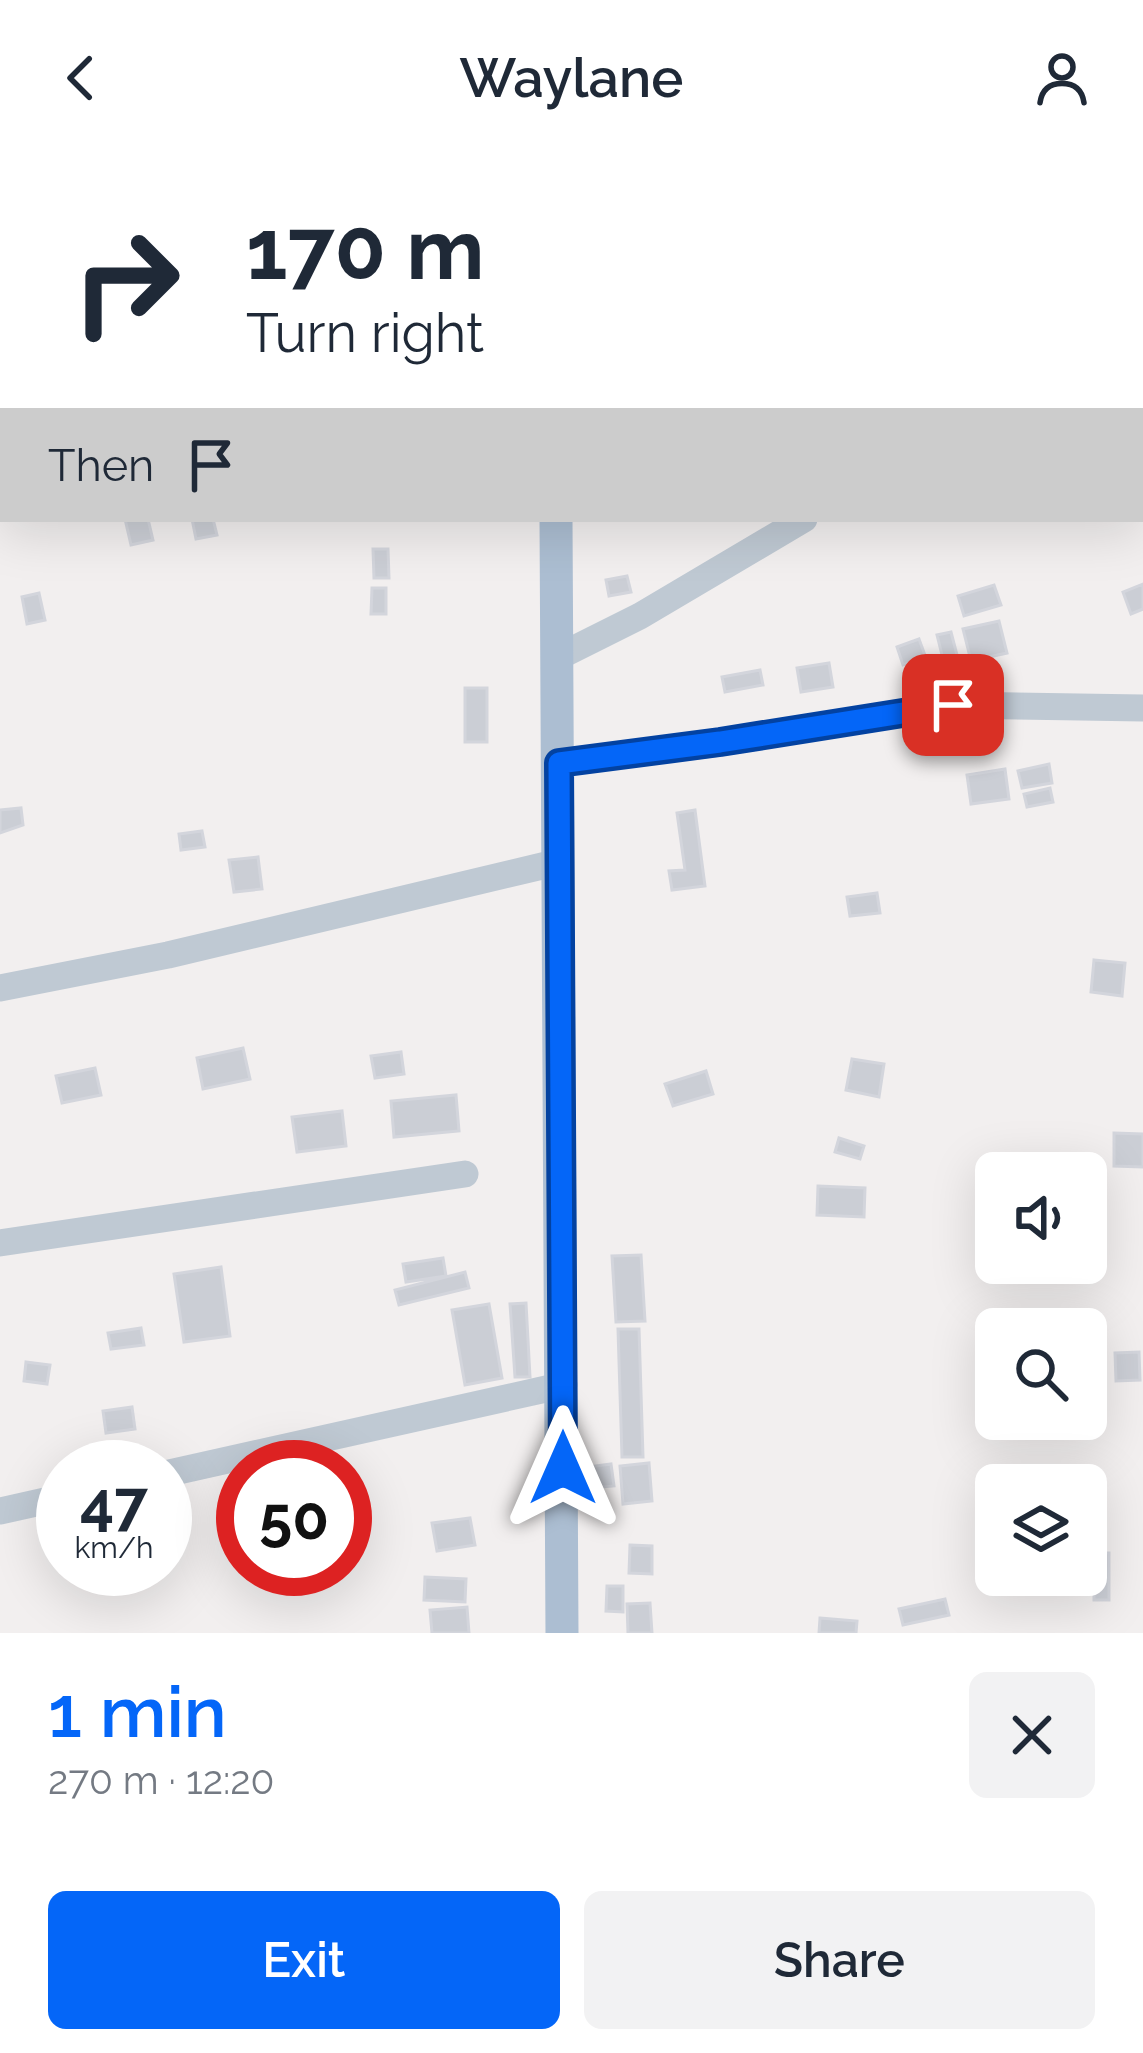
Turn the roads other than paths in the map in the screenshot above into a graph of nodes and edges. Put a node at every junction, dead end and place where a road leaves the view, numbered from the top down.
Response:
1 (556, 522) edge
2 (799, 522) edge
3 (558, 657) junction
4 (1143, 708) edge
5 (559, 763) junction
6 (559, 862) junction
7 (0, 988) edge
8 (465, 1174) dead end
9 (0, 1243) edge
10 (564, 1385) junction
11 (192, 1468) edge
12 (36, 1503) edge
13 (0, 1511) edge
14 (562, 1633) edge

1 - 3 main road
2 - 3 street
3 - 5 main road
4 - 5 street
5 - 6 main road
6 - 7 street
6 - 10 main road
8 - 9 street
10 - 11 street
10 - 14 main road
12 - 13 street

